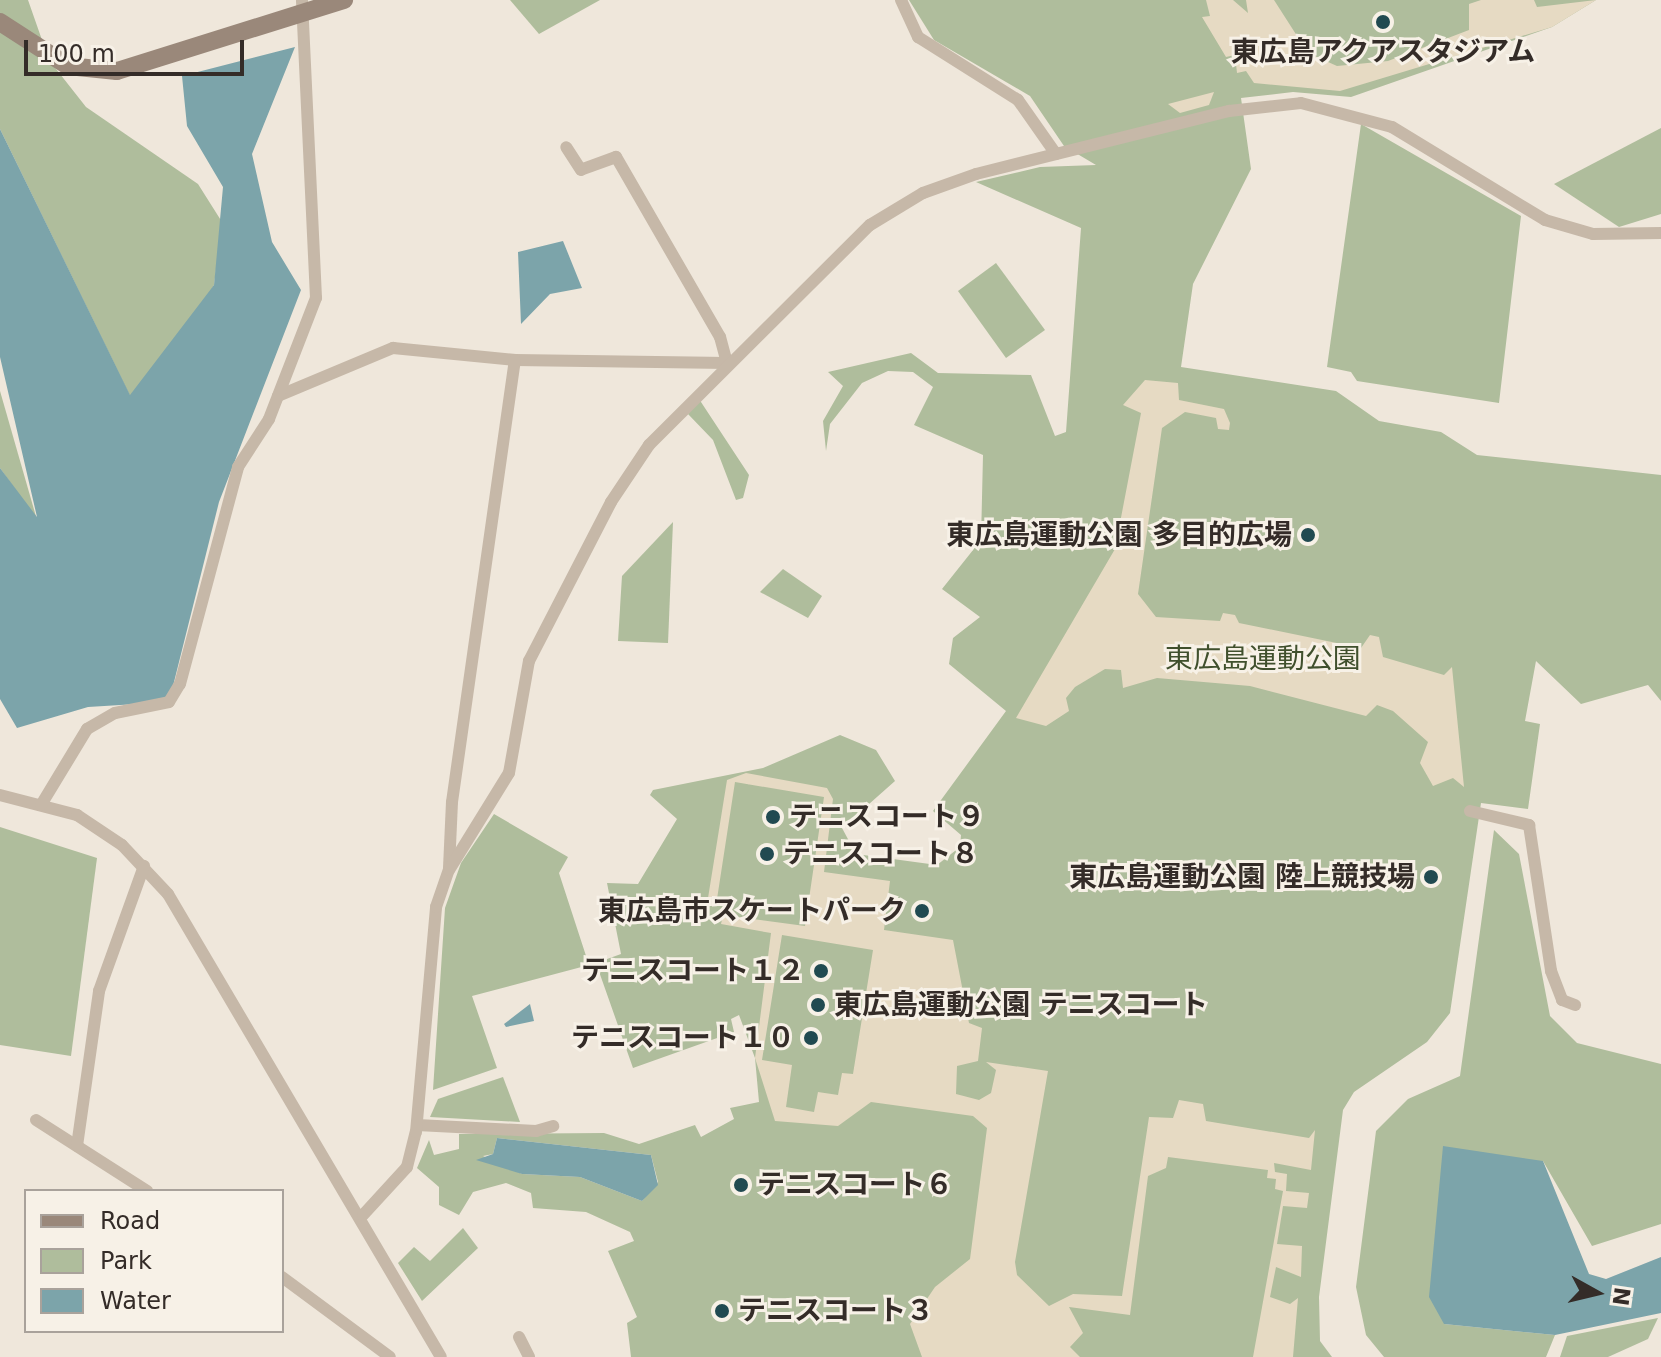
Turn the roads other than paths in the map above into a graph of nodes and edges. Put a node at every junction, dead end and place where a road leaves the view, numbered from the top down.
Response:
1 (344, 0) edge
2 (901, 0) edge
3 (303, 7) edge
4 (0, 22) edge
5 (566, 147) dead end
6 (1056, 154) junction
7 (1661, 233) edge
8 (515, 360) junction
9 (727, 363) junction
10 (278, 396) junction
11 (0, 795) edge
12 (41, 805) junction
13 (1470, 811) dead end
14 (144, 866) junction
15 (449, 870) junction
16 (1575, 1005) dead end
17 (36, 1120) dead end
18 (417, 1125) junction
19 (553, 1126) dead end
20 (77, 1146) junction
21 (144, 1189) edge
22 (363, 1215) junction
23 (284, 1278) edge
24 (519, 1337) dead end
25 (390, 1357) edge
26 (441, 1357) edge
27 (529, 1357) edge

1 - 3 street
2 - 6 street
3 - 4 street
3 - 10 street
5 - 9 street
6 - 7 street
6 - 9 street
8 - 9 street
8 - 10 street
8 - 15 street
9 - 15 street
10 - 12 street
11 - 12 street
12 - 14 street
13 - 16 street
14 - 20 street
14 - 22 street
15 - 18 street
17 - 20 street
18 - 19 street
18 - 22 street
20 - 21 street
22 - 26 street
23 - 25 street
24 - 27 street

